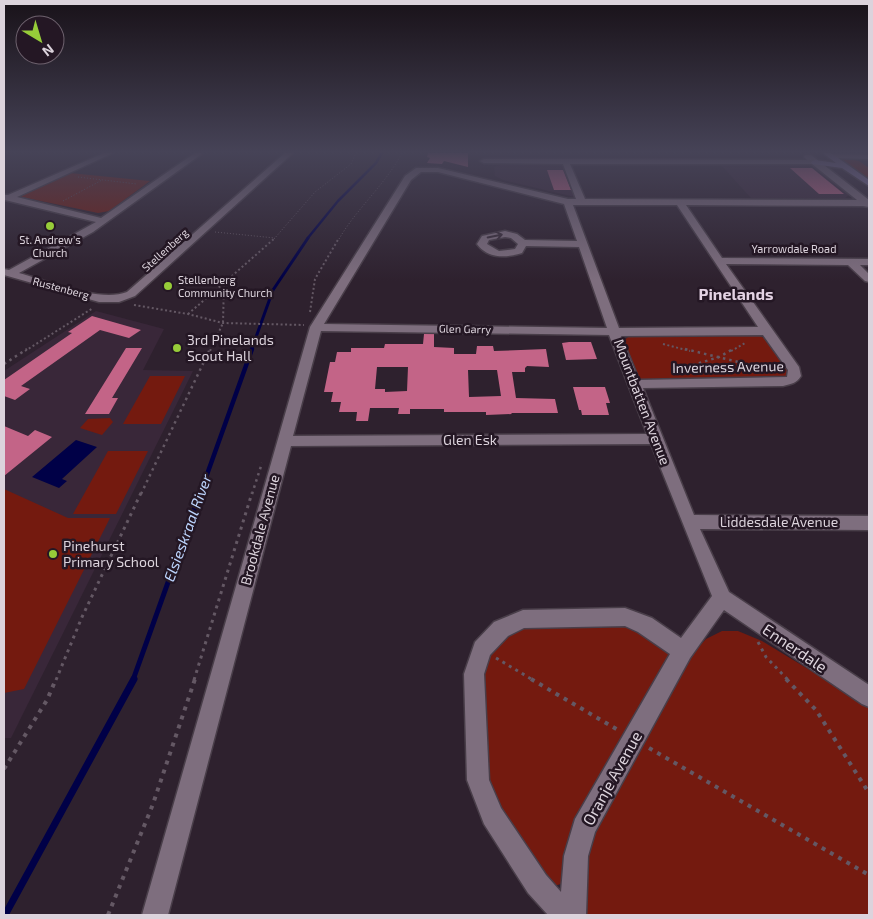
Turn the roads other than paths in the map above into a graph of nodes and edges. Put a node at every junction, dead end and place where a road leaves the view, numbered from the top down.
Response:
1 (137, 196) edge
2 (241, 196) edge
3 (396, 196) edge
4 (545, 196) edge
5 (573, 196) edge
6 (858, 196) edge
7 (6, 197) edge
8 (575, 203) junction
9 (680, 203) junction
10 (868, 204) edge
11 (103, 221) junction
12 (523, 244) dead end
13 (581, 244) junction
14 (719, 260) junction
15 (851, 262) junction
16 (869, 262) edge
17 (6, 273) edge
18 (869, 279) edge
19 (119, 299) joint
20 (312, 322) junction
21 (766, 331) junction
22 (614, 332) junction
23 (635, 384) junction
24 (656, 439) junction
25 (284, 441) junction
26 (689, 522) junction
27 (869, 523) edge
28 (722, 598) junction
29 (683, 651) junction
30 (869, 697) edge
31 (155, 915) edge
32 (573, 915) edge

1 - 11 street
2 - 19 street, Stellenberg
3 - 20 street, Brookdale Avenue
4 - 8 street
5 - 8 street, Mountbatten Avenue
6 - 10 street
7 - 11 street
8 - 9 street
8 - 13 street, Mountbatten Avenue
9 - 10 street
9 - 14 street, Inverness Avenue
11 - 17 street
12 - 13 street
13 - 22 street, Mountbatten Avenue
14 - 15 street, Yarrowdale Road
14 - 21 street, Inverness Avenue
15 - 16 street, Yarrowdale Road
15 - 18 street
17 - 19 street, Rustenberg
20 - 22 street, Glen Garry
20 - 25 street, Brookdale Avenue
21 - 22 street
21 - 23 street, Inverness Avenue
22 - 23 street, Mountbatten Avenue
23 - 24 street, Mountbatten Avenue
24 - 25 street, Glen Esk
24 - 26 street, Mountbatten Avenue
25 - 31 street, Brookdale Avenue
26 - 27 street, Liddesdale Avenue
26 - 28 street, Mountbatten Avenue
28 - 29 street, Oranje Avenue
28 - 30 street, Ennerdale
29 - 32 street, Oranje Avenue
29 - 32 street, Oranje Avenue

